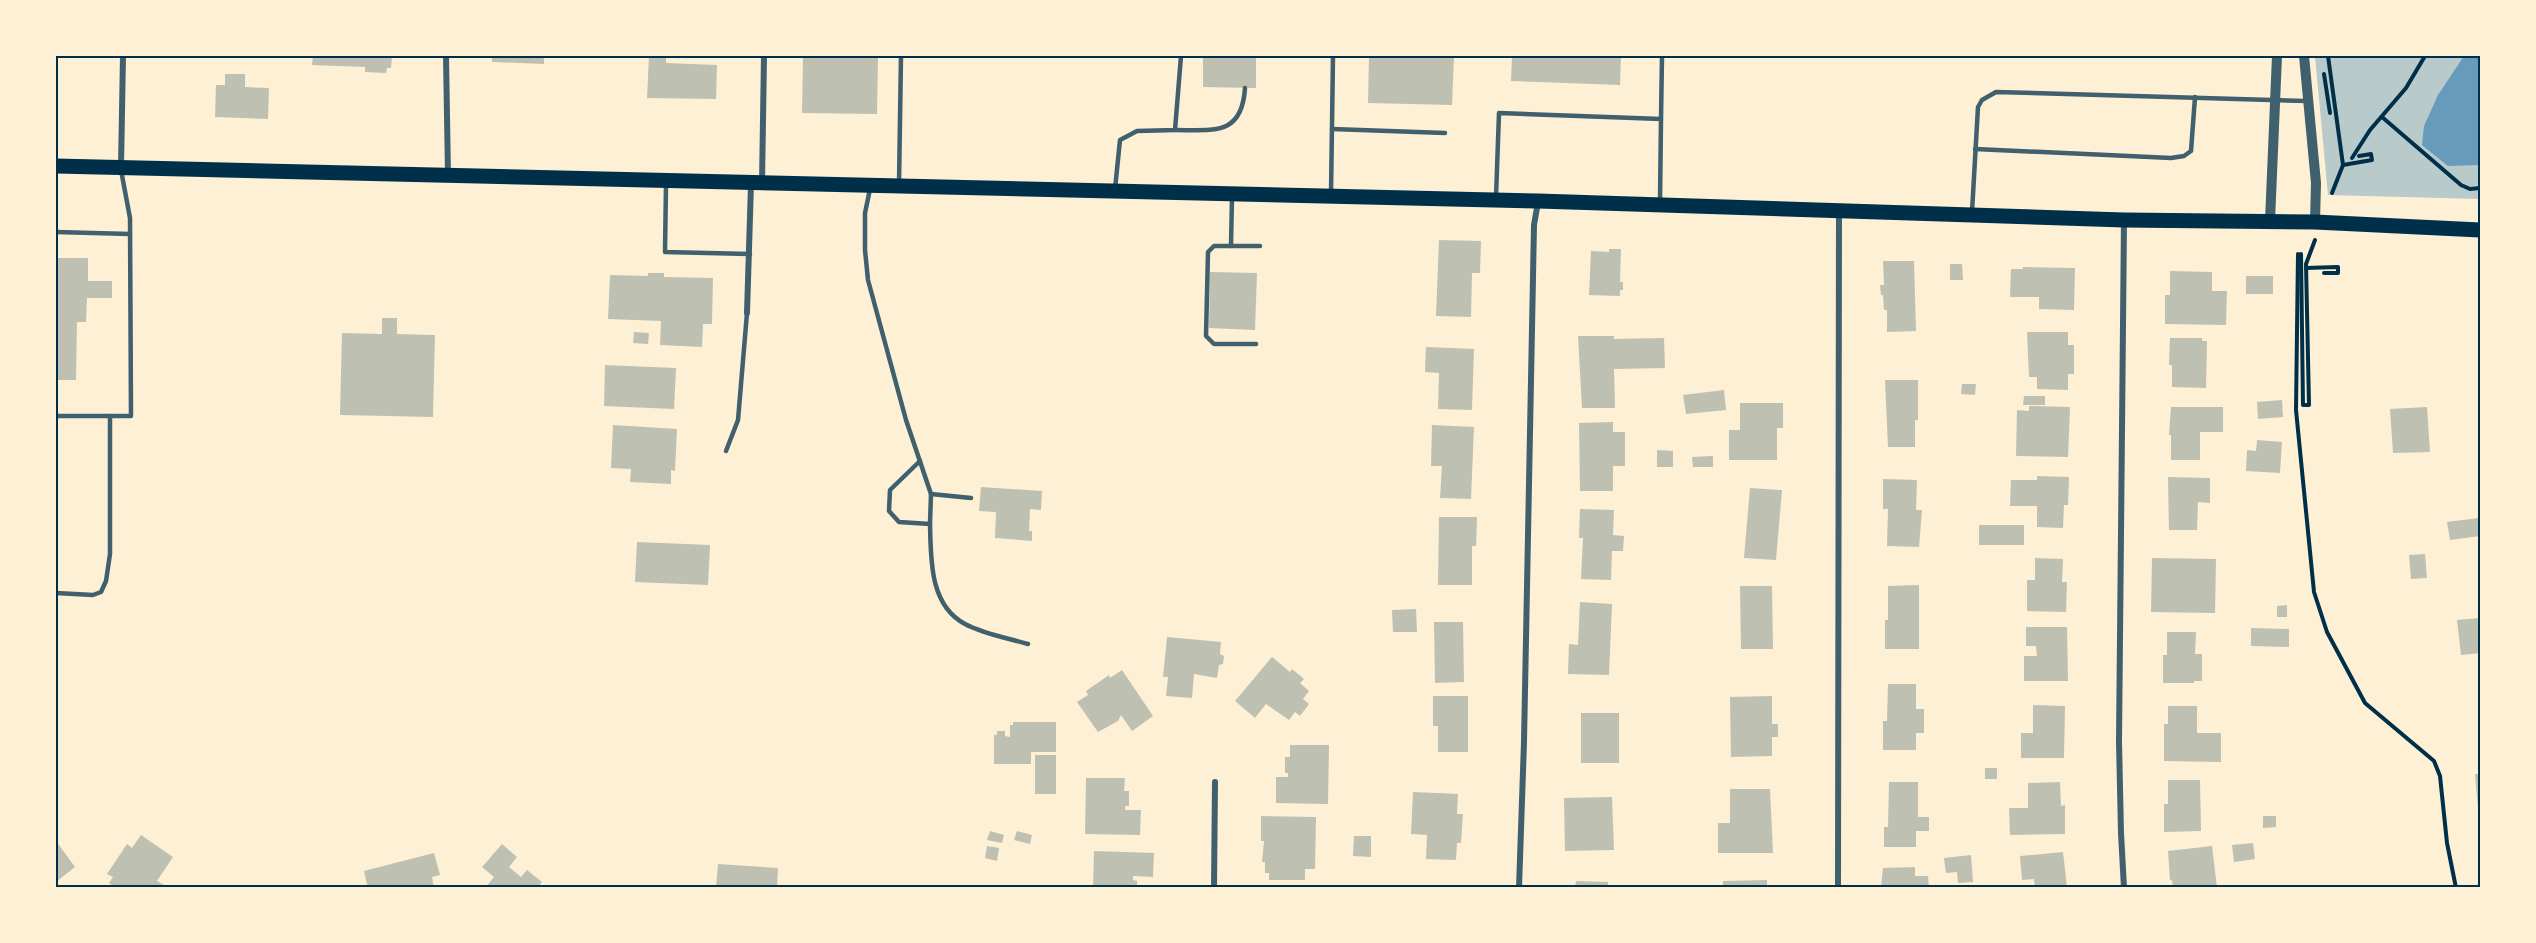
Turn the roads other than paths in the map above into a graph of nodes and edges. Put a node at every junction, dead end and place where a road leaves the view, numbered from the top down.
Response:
1 (123, 56) edge
2 (446, 56) edge
3 (764, 56) edge
4 (901, 56) edge
5 (1181, 56) edge
6 (1333, 56) edge
7 (1662, 56) edge
8 (2277, 56) edge
9 (2304, 56) edge
10 (1245, 88) dead end
11 (2195, 98) junction
12 (2274, 100) junction
13 (2310, 101) junction
14 (1661, 119) junction
15 (1332, 129) junction
16 (1175, 130) junction
17 (1444, 133) dead end
18 (1976, 149) junction
19 (56, 166) edge
20 (120, 168) junction
21 (448, 176) junction
22 (666, 182) junction
23 (756, 184) junction
24 (870, 186) junction
25 (899, 187) junction
26 (1115, 191) junction
27 (1233, 194) junction
28 (1331, 196) junction
29 (1496, 200) junction
30 (1538, 201) junction
31 (1660, 204) junction
32 (1839, 210) junction
33 (1972, 215) junction
34 (2124, 220) junction
35 (2270, 221) junction
36 (2315, 222) junction
37 (2481, 230) edge
38 (56, 232) edge
39 (130, 234) junction
40 (1230, 246) junction
41 (1260, 246) dead end
42 (750, 254) junction
43 (747, 313) joint
44 (1256, 344) dead end
45 (56, 416) edge
46 (110, 416) junction
47 (726, 451) dead end
48 (920, 461) junction
49 (931, 494) junction
50 (970, 498) dead end
51 (930, 524) junction
52 (56, 593) edge
53 (1028, 644) dead end
54 (1215, 782) dead end
55 (1214, 888) edge
56 (1519, 888) edge
57 (1838, 888) edge
58 (2124, 888) edge

1 - 20 street
2 - 21 street
3 - 23 street
4 - 25 lane
5 - 16 lane
6 - 15 lane
7 - 14 lane
8 - 12 street
9 - 13 street
10 - 16 lane
11 - 12 lane
11 - 18 lane
11 - 18 lane
12 - 13 lane
12 - 35 street
13 - 36 street
14 - 29 lane
14 - 31 lane
15 - 17 lane
15 - 28 lane
16 - 26 lane
18 - 33 lane
19 - 20 main road
20 - 21 main road
20 - 39 lane
21 - 22 main road
22 - 23 main road
22 - 42 lane
23 - 24 main road
23 - 42 street
24 - 25 main road
24 - 48 lane
25 - 26 main road
26 - 27 main road
27 - 28 main road
27 - 40 lane
28 - 29 main road
29 - 30 main road
30 - 31 main road
30 - 56 street
31 - 32 main road
32 - 33 main road
32 - 57 street
33 - 34 main road
34 - 35 main road
34 - 58 street
35 - 36 main road
36 - 37 main road
38 - 39 lane
39 - 46 lane
40 - 41 lane
40 - 44 lane
42 - 43 street
43 - 47 lane
45 - 46 lane
46 - 52 lane
48 - 49 lane
48 - 51 lane
49 - 50 lane
49 - 51 lane
51 - 53 lane
54 - 55 street

